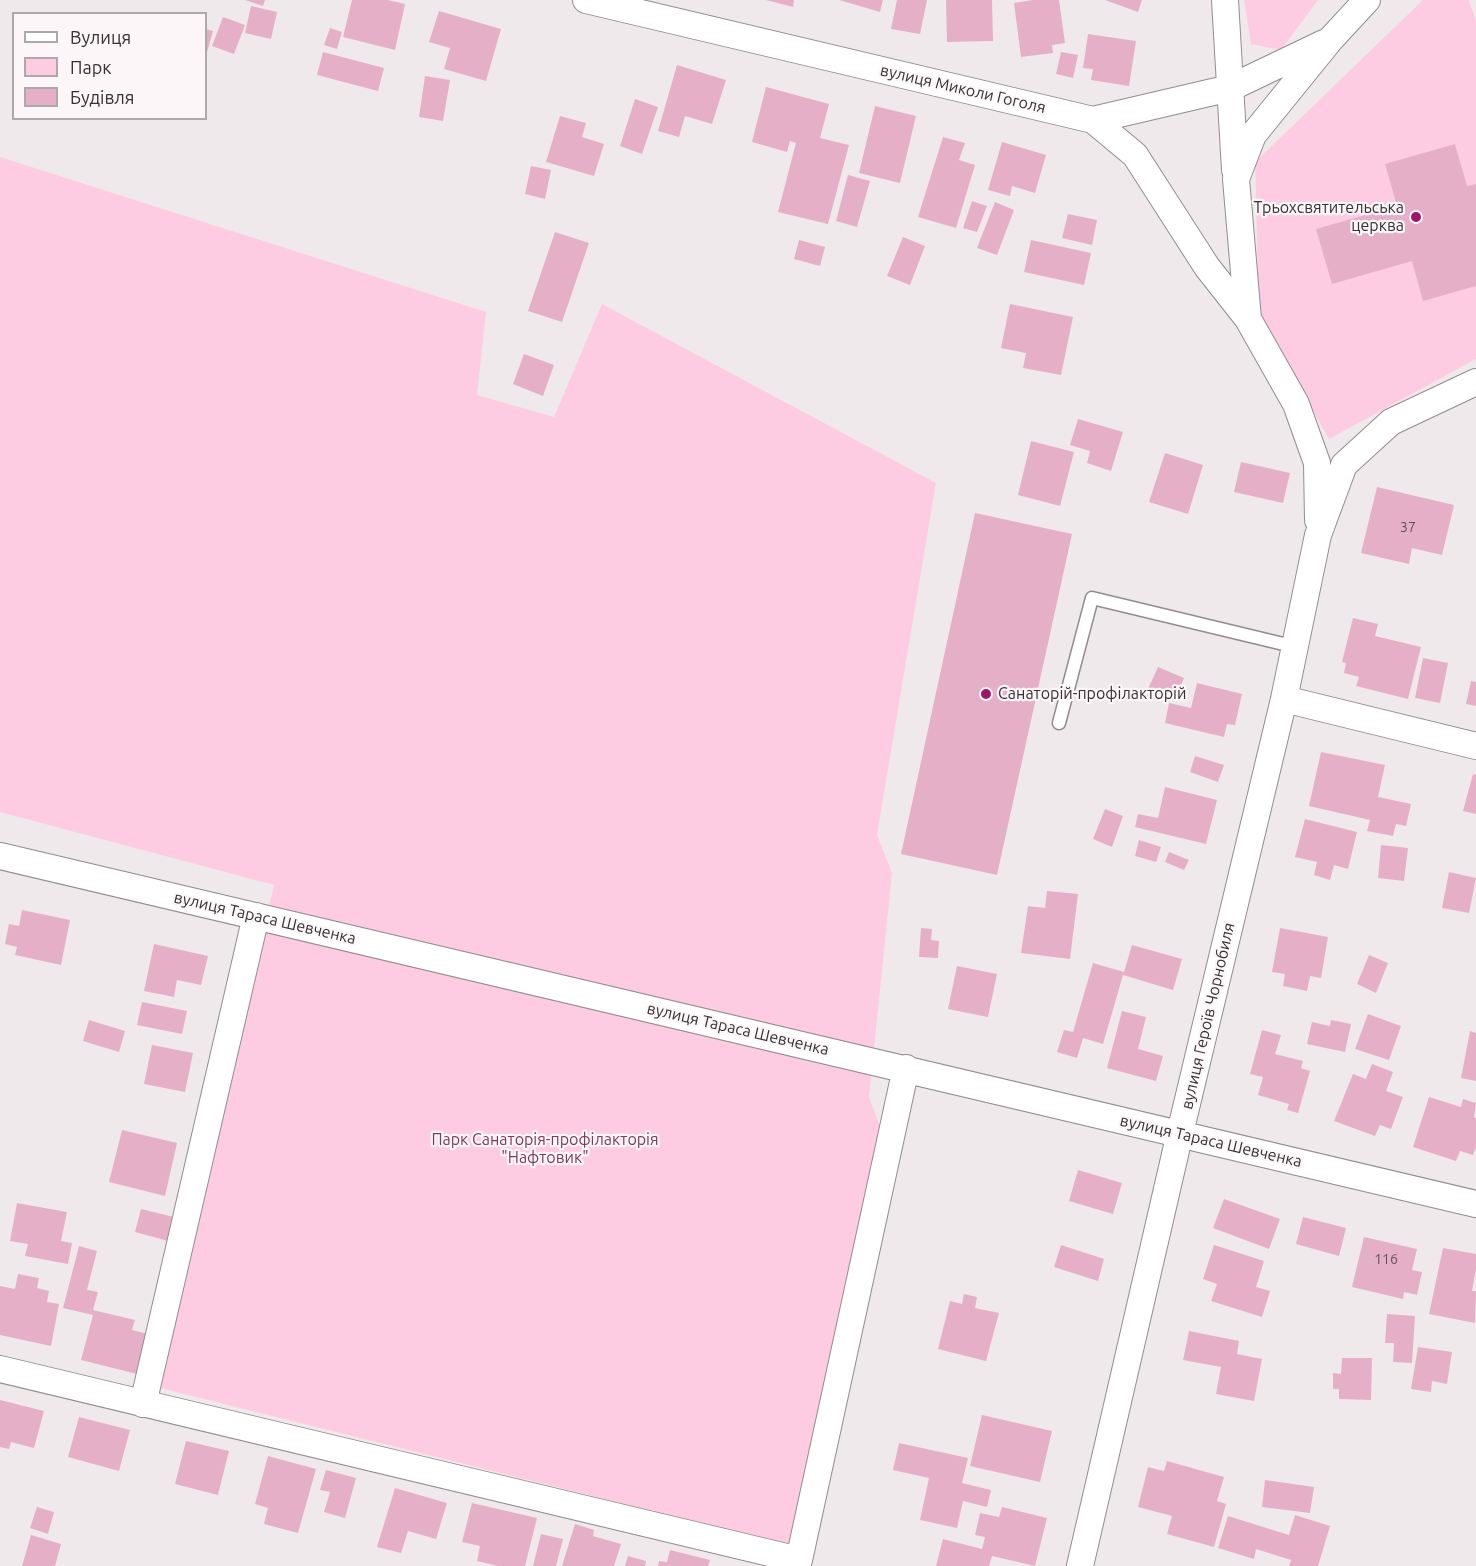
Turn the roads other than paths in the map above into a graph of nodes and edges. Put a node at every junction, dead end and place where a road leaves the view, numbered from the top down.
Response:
1 (586, 0) edge
2 (1225, 0) edge
3 (1367, 0) edge
4 (1330, 40) junction
5 (1230, 88) junction
6 (1094, 120) junction
7 (1236, 179) junction
8 (1248, 319) junction
9 (1476, 382) edge
10 (1318, 536) junction
11 (1296, 647) junction
12 (1284, 699) junction
13 (1059, 723) dead end
14 (1476, 746) edge
15 (0, 856) edge
16 (256, 916) junction
17 (906, 1068) junction
18 (1180, 1133) junction
19 (1476, 1204) edge
20 (0, 1370) edge
21 (143, 1404) junction
22 (1080, 1566) edge

1 - 6 street, вулиця Миколи Гоголя
2 - 5 street
3 - 4 street, вулиця Героїв Чорнобиля
4 - 5 street
4 - 7 street, вулиця Героїв Чорнобиля
5 - 6 street
5 - 7 street
6 - 8 street, вулиця Миколи Гоголя
7 - 8 street, вулиця Героїв Чорнобиля
8 - 10 street, вулиця Героїв Чорнобиля
9 - 10 street, вулиця Героїв Чорнобиля
10 - 11 street, вулиця Героїв Чорнобиля
11 - 12 street, вулиця Героїв Чорнобиля
11 - 13 lane
12 - 14 street
12 - 18 street, вулиця Героїв Чорнобиля
15 - 16 street, вулиця Тараса Шевченка
16 - 17 street, вулиця Тараса Шевченка
16 - 21 street
17 - 18 street, вулиця Тараса Шевченка
17 - 21 street
18 - 19 street, вулиця Тараса Шевченка
18 - 22 street, вулиця Героїв Чорнобиля
20 - 21 street

